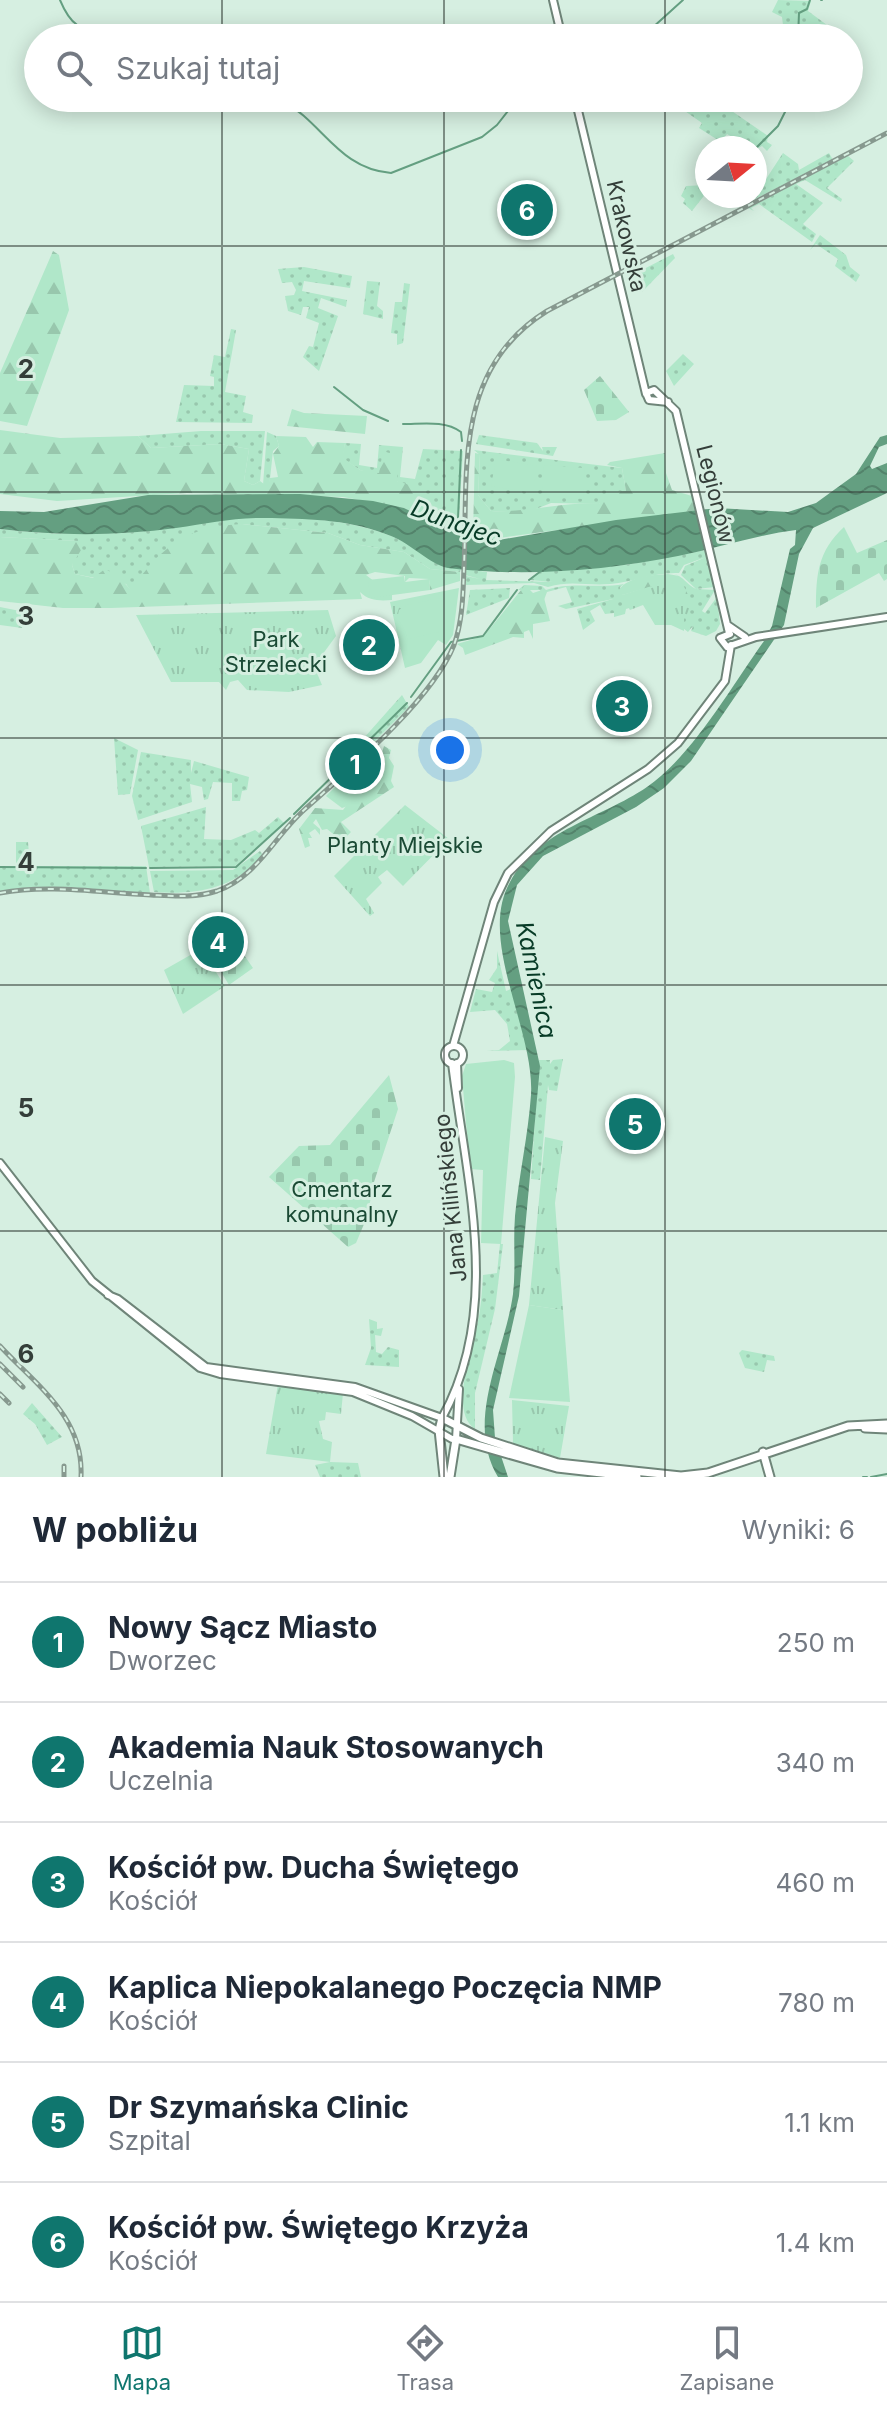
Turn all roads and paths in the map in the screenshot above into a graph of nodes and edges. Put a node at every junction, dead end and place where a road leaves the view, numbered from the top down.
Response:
1 (553, 1) edge
2 (559, 24) edge
3 (578, 112) edge
4 (652, 394) joint
5 (887, 617) edge
6 (725, 618) junction
7 (745, 639) junction
8 (730, 640) junction
9 (732, 658) junction
10 (728, 674) junction
11 (456, 1047) junction
12 (454, 1063) junction
13 (0, 1163) edge
14 (108, 1295) junction
15 (459, 1385) junction
16 (442, 1418) junction
17 (457, 1424) junction
18 (882, 1426) edge
19 (439, 1435) junction
20 (456, 1439) junction
21 (473, 1439) junction
22 (512, 1453) junction
23 (763, 1454) junction
24 (444, 1477) edge
25 (450, 1477) edge
26 (637, 1477) edge
27 (711, 1477) edge
28 (770, 1477) edge

1 - 2 main road
3 - 4 main road, Krakowska
4 - 6 main road, Legionów
5 - 7 main road
6 - 7 main road
6 - 8 main road, Legionów
7 - 8 main road
7 - 9 main road
8 - 9 main road
8 - 10 main road
9 - 10 main road
10 - 11 main road
11 - 12 main road
11 - 12 main road
12 - 15 main road, Jana Kilińskiego
13 - 14 main road
14 - 16 main road
14 - 19 main road
15 - 16 main road, Jana Kilińskiego
15 - 17 main road, Jana Kilińskiego
16 - 17 main road
16 - 19 main road
17 - 20 main road, Jana Kilińskiego
17 - 21 main road
18 - 23 main road
19 - 20 main road
19 - 24 main road
20 - 21 main road
20 - 25 main road
21 - 22 main road
22 - 23 main road
22 - 26 main road
23 - 27 main road
23 - 28 main road

